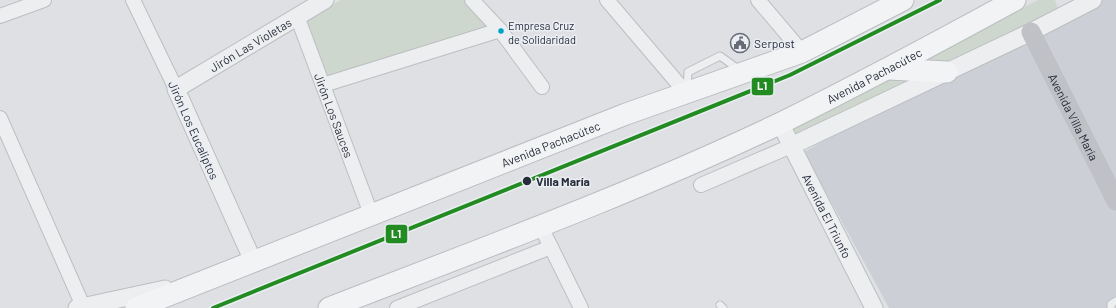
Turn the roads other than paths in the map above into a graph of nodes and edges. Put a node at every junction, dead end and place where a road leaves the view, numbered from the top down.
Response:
1 (44, 0) edge
2 (133, 0) edge
3 (325, 0) edge
4 (472, 0) edge
5 (607, 0) edge
6 (758, 0) edge
7 (903, 0) edge
8 (1015, 0) edge
9 (1093, 0) edge
10 (0, 16) edge
11 (297, 16) junction
12 (500, 30) junction
13 (1031, 32) junction
14 (802, 52) junction
15 (889, 68) junction
16 (948, 72) junction
17 (323, 84) junction
18 (542, 87) dead end
19 (176, 89) junction
20 (687, 94) junction
21 (0, 118) edge
22 (780, 123) junction
23 (791, 146) junction
24 (701, 185) dead end
25 (1116, 201) edge
26 (371, 214) junction
27 (540, 225) junction
28 (551, 247) junction
29 (253, 260) junction
30 (197, 283) junction
31 (1116, 301) edge
32 (80, 307) edge
33 (136, 308) edge
34 (329, 308) edge
35 (397, 308) edge
36 (581, 308) edge
37 (874, 308) edge
38 (1111, 308) edge

1 - 10 street
2 - 19 street, Jirón Los Eucaliptos
3 - 11 street, Jirón Las Violetas
4 - 12 street
5 - 20 street
6 - 14 street
7 - 14 main road, Avenida Pachacútec
8 - 15 main road, Avenida Pachacútec
9 - 13 street
11 - 17 street, Jirón Los Sauces
11 - 19 street, Jirón Las Violetas
12 - 17 street
12 - 18 street
13 - 16 street
13 - 25 main road, Avenida Villa María
14 - 20 main road, Avenida Pachacútec
15 - 16 main road
15 - 22 main road, Avenida Pachacútec
16 - 23 street
17 - 26 street, Jirón Los Sauces
19 - 29 street, Jirón Los Eucaliptos
20 - 26 main road, Avenida Pachacútec
21 - 32 street
22 - 23 street, Avenida El Triunfo
22 - 27 main road, Avenida Pachacútec
23 - 24 street
23 - 37 street, Avenida El Triunfo
26 - 29 main road, Avenida Pachacútec
27 - 28 street
27 - 34 main road, Avenida Pachacútec
28 - 35 street
28 - 36 street
29 - 30 main road, Avenida Pachacútec
30 - 32 street, Avenida Pachacútec
30 - 33 main road, Avenida Pachacútec
31 - 38 lane

